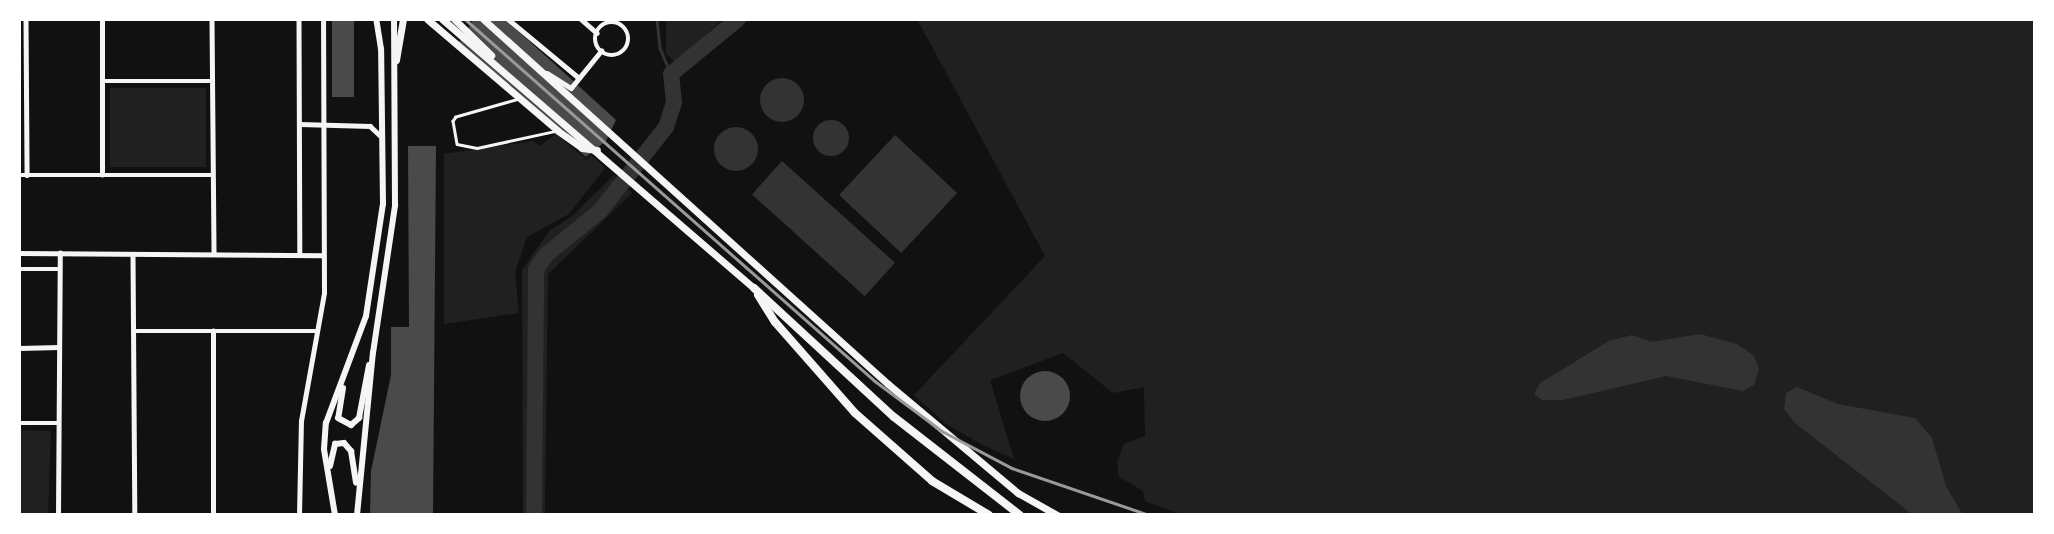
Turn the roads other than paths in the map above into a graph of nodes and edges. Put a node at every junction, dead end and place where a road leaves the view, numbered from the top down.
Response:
1 (26, 19) edge
2 (102, 19) edge
3 (212, 19) edge
4 (299, 19) edge
5 (323, 19) edge
6 (376, 19) edge
7 (392, 19) edge
8 (403, 19) edge
9 (427, 19) edge
10 (442, 19) edge
11 (454, 19) edge
12 (483, 19) edge
13 (508, 19) edge
14 (581, 19) edge
15 (598, 19) edge
16 (604, 24) junction
17 (597, 33) junction
18 (601, 51) junction
19 (396, 60) junction
20 (539, 69) junction
21 (579, 78) junction
22 (516, 80) junction
23 (103, 81) junction
24 (213, 81) junction
25 (519, 99) junction
26 (384, 114) junction
27 (300, 124) junction
28 (323, 125) junction
29 (370, 126) junction
30 (558, 131) junction
31 (383, 140) junction
32 (597, 150) junction
33 (19, 175) edge
34 (27, 175) junction
35 (102, 175) junction
36 (213, 175) junction
37 (19, 253) edge
38 (60, 253) junction
39 (133, 254) junction
40 (214, 254) junction
41 (300, 255) junction
42 (323, 255) junction
43 (19, 269) edge
44 (59, 269) junction
45 (754, 288) junction
46 (134, 331) junction
47 (213, 331) junction
48 (317, 331) junction
49 (59, 347) junction
50 (19, 348) edge
51 (373, 354) junction
52 (346, 373) junction
53 (19, 423) edge
54 (59, 423) junction
55 (328, 479) junction
56 (357, 492) junction
57 (58, 515) edge
58 (135, 515) edge
59 (213, 515) edge
60 (299, 515) edge
61 (335, 515) edge
62 (357, 515) edge
63 (989, 515) edge
64 (1020, 515) edge
65 (1057, 515) edge

1 - 34 street
2 - 23 street
3 - 24 street
4 - 27 street
5 - 28 street
6 - 26 main road
7 - 19 main road
8 - 19 main road
9 - 25 main road
10 - 22 main road
11 - 22 main road
12 - 20 main road
13 - 21 street
14 - 17 street
15 - 16 street
16 - 17 street
16 - 18 street
17 - 18 street
18 - 21 street
19 - 51 main road
20 - 21 street
20 - 65 main road
22 - 32 main road
23 - 24 street
23 - 35 street
24 - 36 street
25 - 30 main road
25 - 30 lane
26 - 29 street
26 - 31 main road
27 - 28 street
27 - 41 street
28 - 29 street
28 - 42 street
29 - 31 street
30 - 32 main road
31 - 52 main road
32 - 45 main road
33 - 34 street
34 - 35 street
35 - 36 street
36 - 40 street
37 - 38 street
38 - 39 street
38 - 44 street
39 - 40 street
39 - 46 street
40 - 41 street
41 - 42 street
42 - 48 street
43 - 44 street
44 - 49 street
45 - 63 highway
45 - 64 highway
46 - 47 street
46 - 58 street
47 - 48 street
47 - 59 street
48 - 60 street
49 - 50 street
49 - 54 street
51 - 52 main road
51 - 56 main road
52 - 55 main road
53 - 54 street
54 - 57 street
55 - 56 main road
55 - 61 main road
56 - 62 main road

